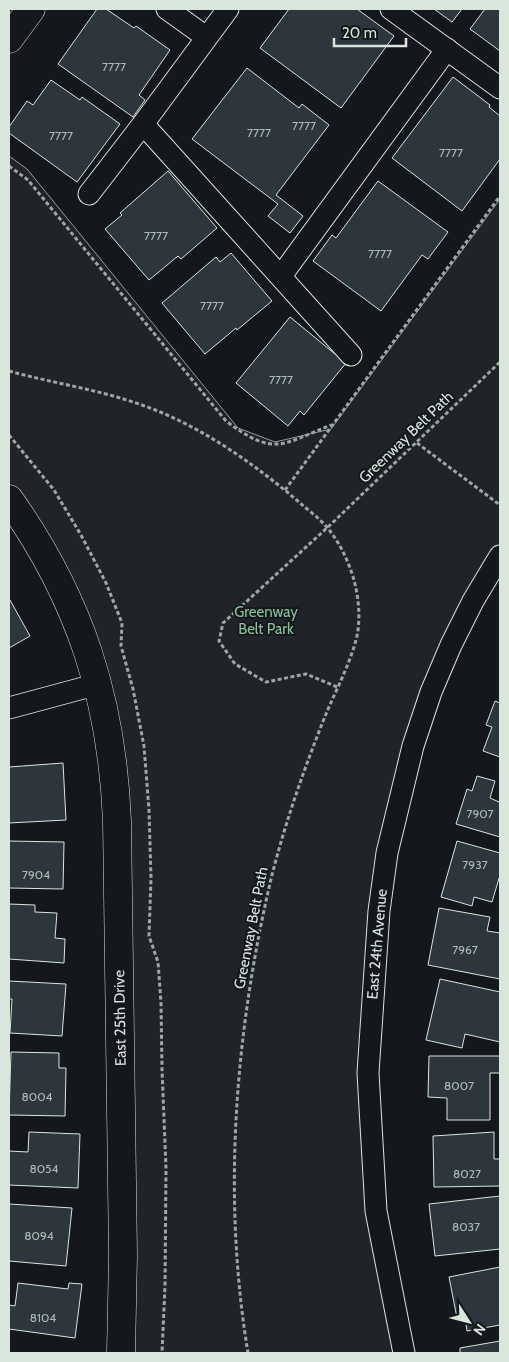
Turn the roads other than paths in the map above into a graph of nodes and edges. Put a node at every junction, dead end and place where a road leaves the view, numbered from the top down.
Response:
1 (31, 9) edge
2 (167, 9) edge
3 (228, 9) edge
4 (391, 9) edge
5 (206, 37) junction
6 (9, 39) edge
7 (447, 49) junction
8 (500, 88) edge
9 (143, 124) junction
10 (89, 194) dead end
11 (281, 276) junction
12 (351, 355) dead end
13 (9, 499) edge
14 (500, 556) edge
15 (98, 684) junction
16 (9, 708) edge
17 (121, 1353) edge
18 (404, 1353) edge

1 - 6 street
2 - 5 street
3 - 5 street
4 - 7 street
5 - 9 street
7 - 8 street
7 - 11 street
9 - 10 street
9 - 11 street
11 - 12 street
13 - 15 street, East 25th Drive
14 - 18 street, East 24th Avenue
15 - 16 street
15 - 17 street, East 25th Drive

